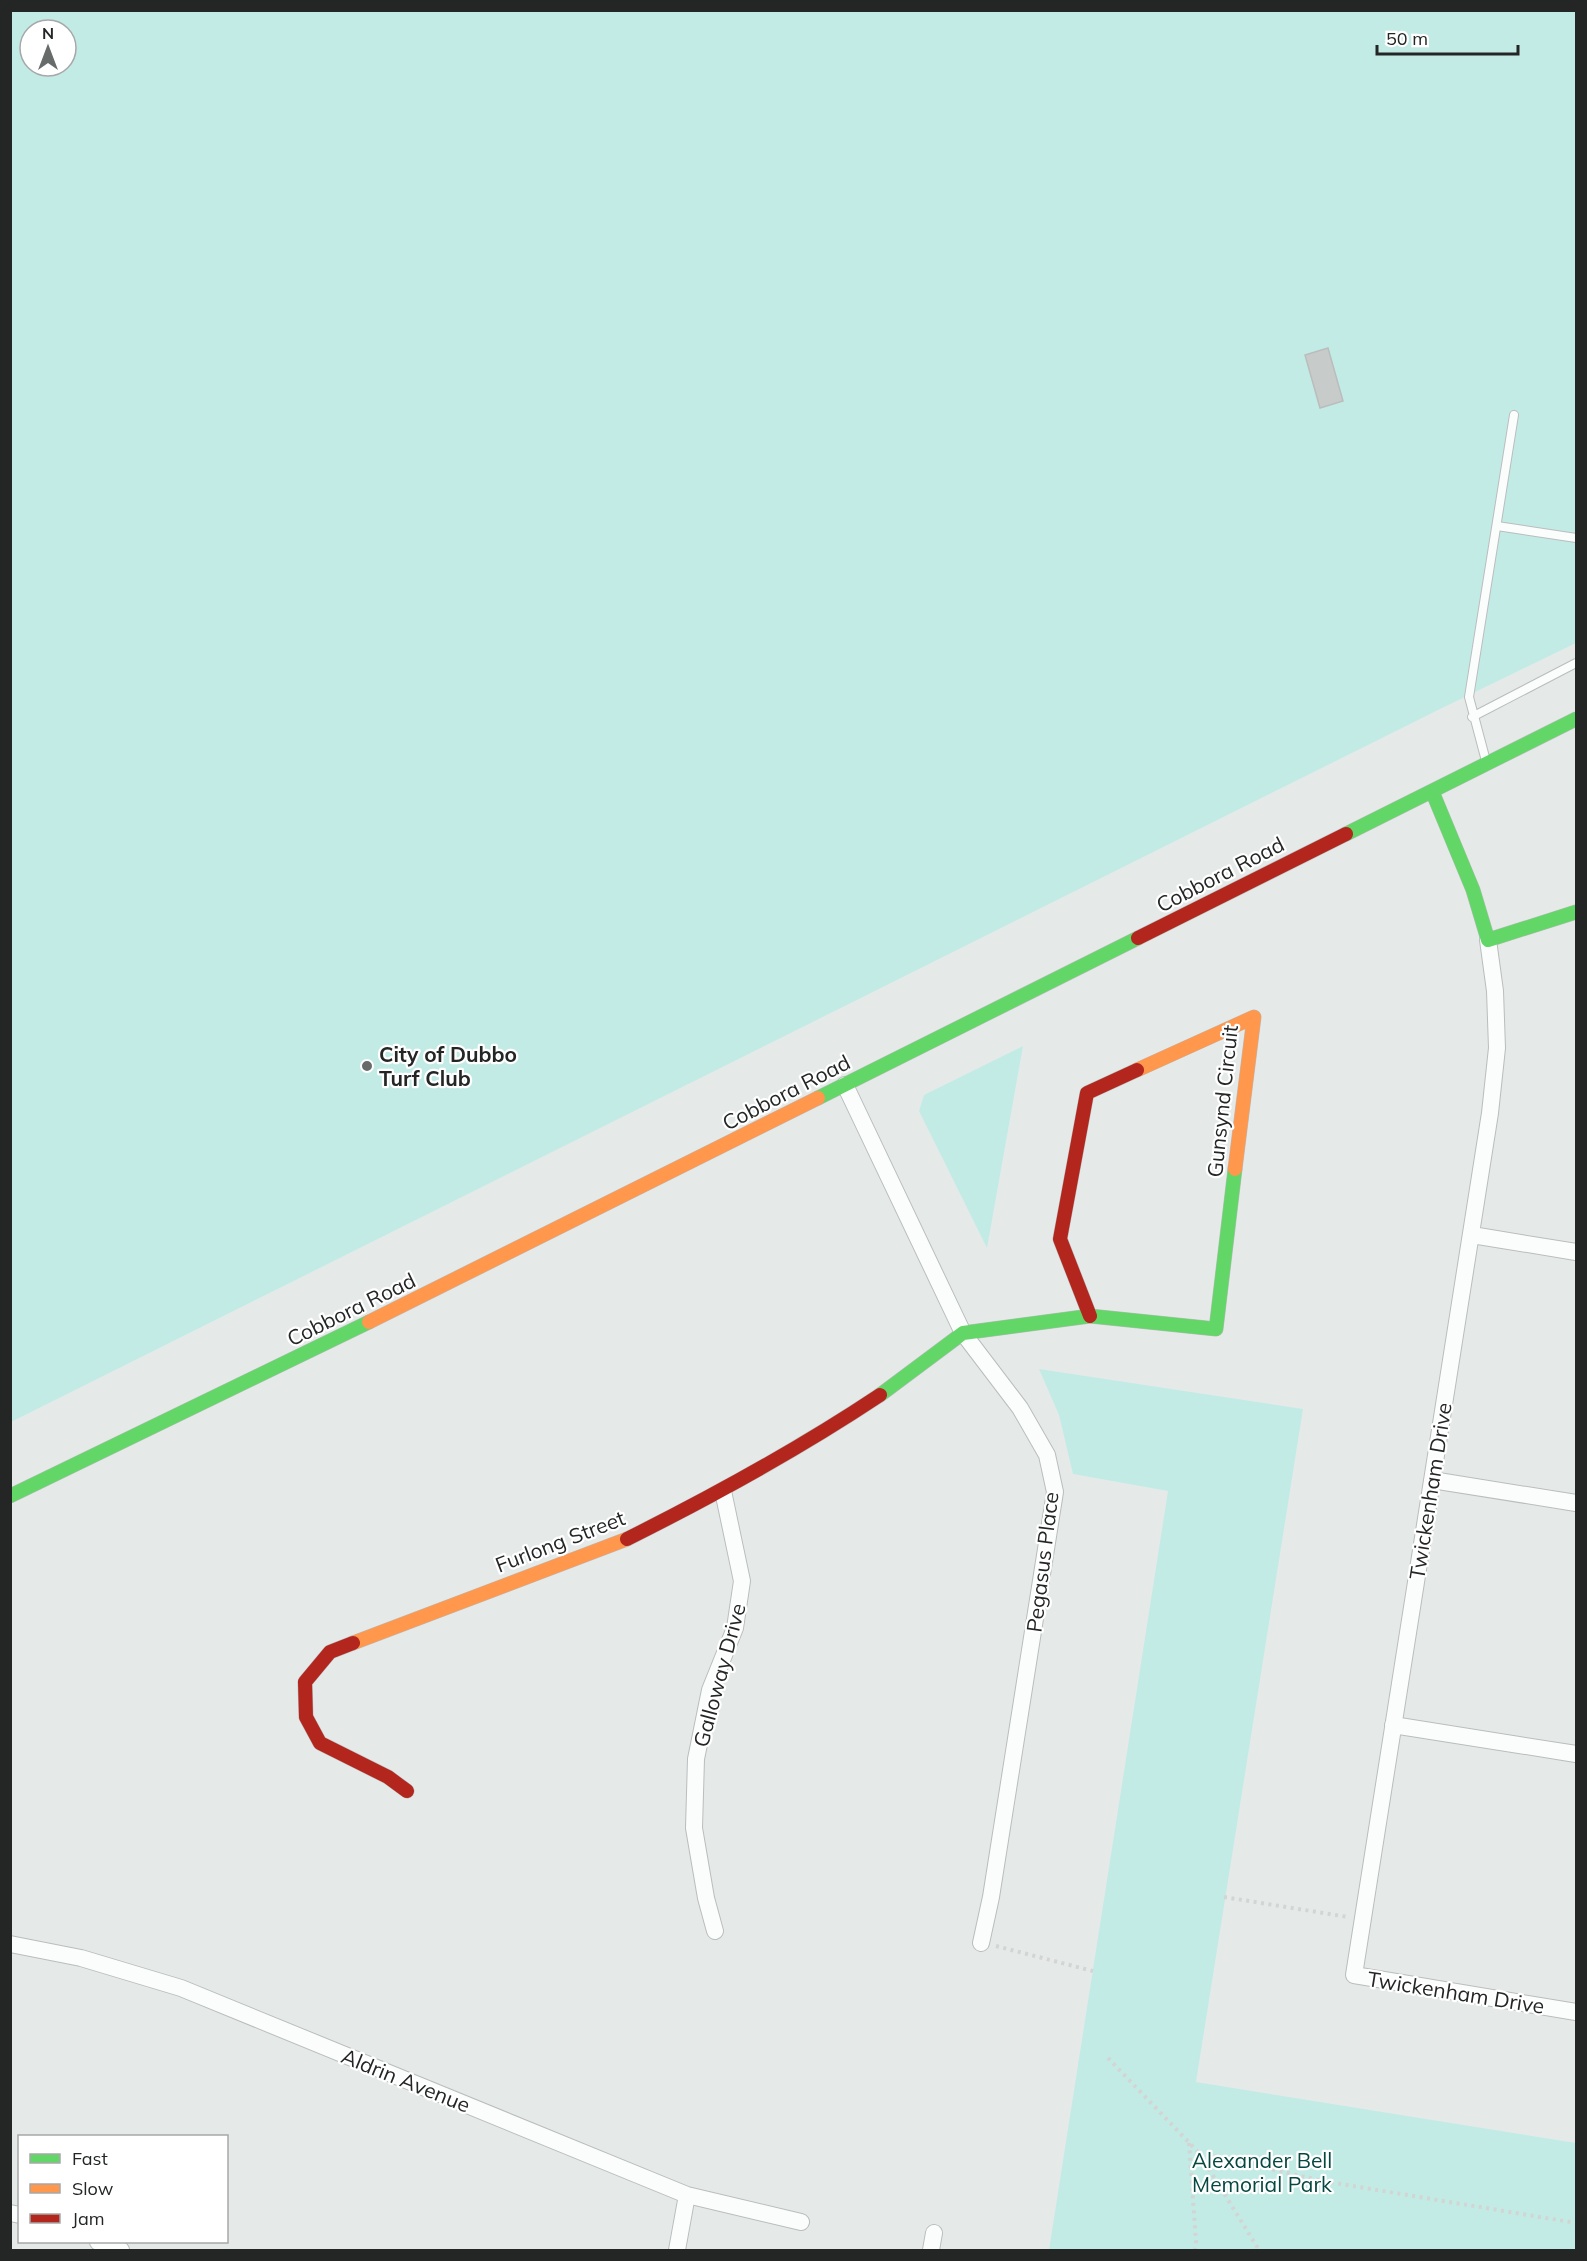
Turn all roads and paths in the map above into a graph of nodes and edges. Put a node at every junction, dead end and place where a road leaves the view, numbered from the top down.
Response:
1 (1514, 415) dead end
2 (1497, 526) junction
3 (1576, 538) edge
4 (1576, 663) edge
5 (1472, 717) junction
6 (1576, 719) edge
7 (1487, 765) junction
8 (1432, 791) junction
9 (1576, 912) edge
10 (1488, 940) junction
11 (846, 1085) junction
12 (1472, 1235) junction
13 (1576, 1252) edge
14 (1090, 1316) junction
15 (963, 1333) junction
16 (1432, 1480) junction
17 (723, 1491) junction
18 (10, 1496) edge
19 (1576, 1503) edge
20 (1393, 1725) junction
21 (1576, 1754) edge
22 (407, 1791) dead end
23 (1224, 1897) dead end
24 (1362, 1919) junction
25 (715, 1930) dead end
26 (981, 1943) joint
27 (10, 1944) edge
28 (1093, 1971) dead end
29 (1576, 2012) edge
30 (1108, 2058) dead end
31 (1189, 2142) junction
32 (1199, 2153) junction
33 (687, 2195) junction
34 (801, 2222) dead end
35 (1576, 2223) edge
36 (934, 2233) dead end
37 (103, 2243) edge
38 (121, 2250) edge
39 (677, 2250) edge
40 (931, 2250) edge
41 (1195, 2250) edge
42 (1259, 2250) edge

1 - 2 lane
2 - 3 lane
2 - 5 lane
4 - 5 lane
5 - 7 lane
6 - 7 street, Cobbora Road
7 - 8 street, Cobbora Road
8 - 10 street, Twickenham Drive
8 - 11 street, Cobbora Road
9 - 10 street
10 - 12 street, Twickenham Drive
11 - 15 street, Pegasus Place
11 - 18 street, Cobbora Road
12 - 13 street
12 - 16 street, Twickenham Drive
14 - 14 street, Gunsynd Circuit
14 - 15 street, Gunsynd Circuit
15 - 17 street, Furlong Street
15 - 26 street, Pegasus Place
16 - 19 street
16 - 20 street, Twickenham Drive
17 - 22 street, Furlong Street
17 - 25 street, Galloway Drive
20 - 21 street
20 - 24 street, Twickenham Drive
23 - 24 path
24 - 29 street, Twickenham Drive
26 - 28 path
27 - 33 street, Aldrin Avenue
30 - 31 path
31 - 32 path
31 - 41 path
32 - 35 path
32 - 42 path
33 - 34 street, Aldrin Avenue
33 - 39 street
36 - 40 street
37 - 38 street

